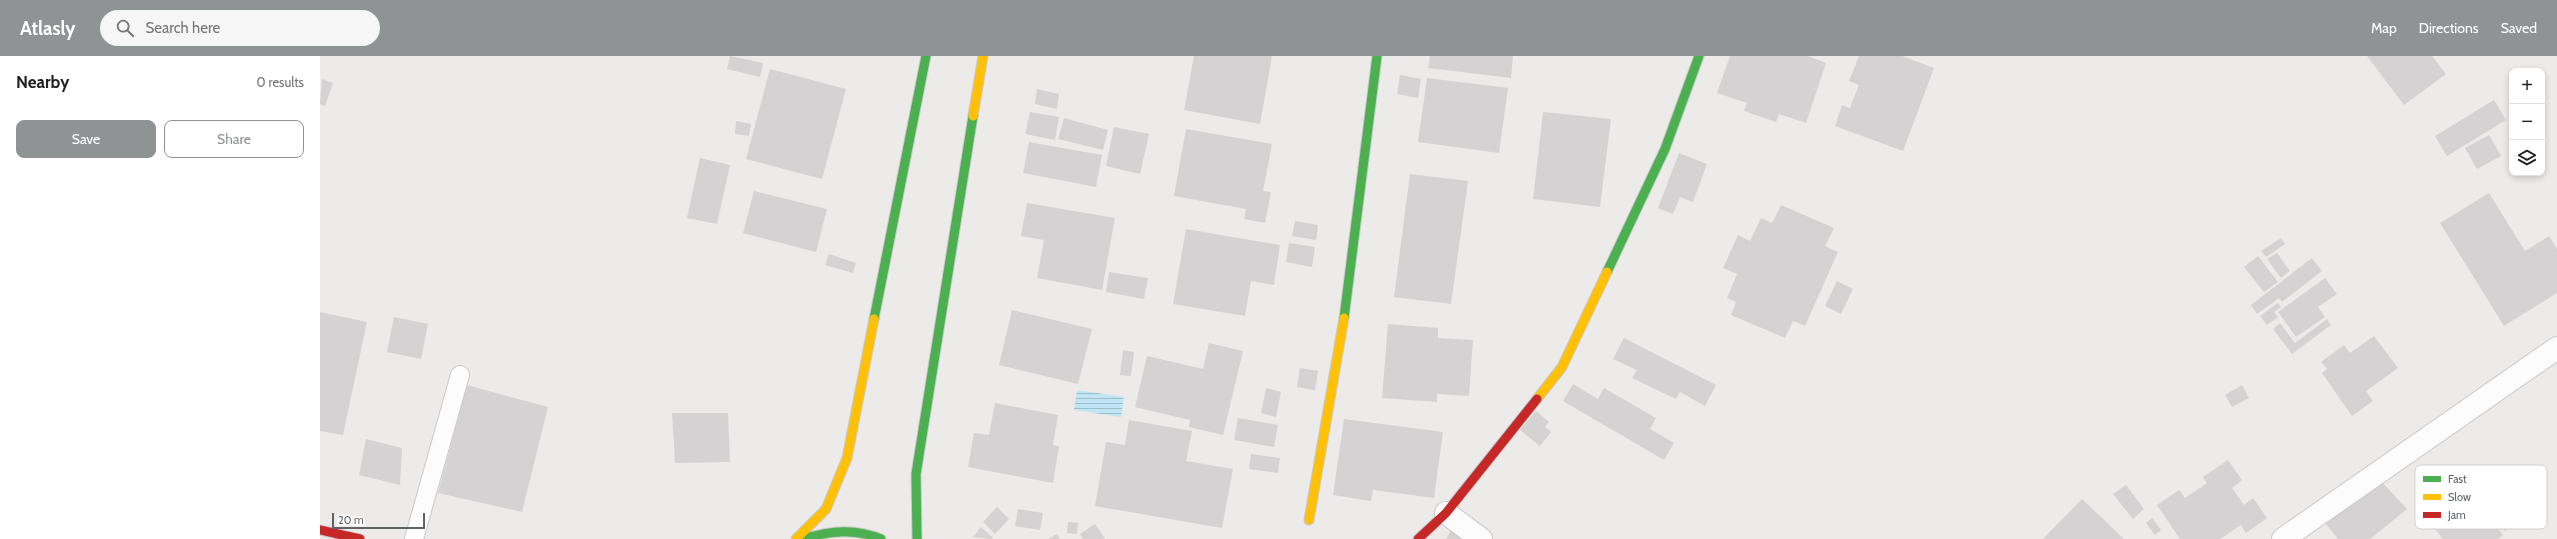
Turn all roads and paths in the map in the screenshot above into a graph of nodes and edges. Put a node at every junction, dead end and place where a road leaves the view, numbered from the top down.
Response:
1 (926, 56) edge
2 (983, 56) edge
3 (1377, 56) edge
4 (1700, 56) edge
5 (2557, 348) edge
6 (460, 374) dead end
7 (1446, 513) junction
8 (1308, 520) dead end
9 (320, 530) edge
10 (2296, 536) edge
11 (360, 539) edge
12 (414, 539) edge
13 (796, 539) edge
14 (804, 539) edge
15 (881, 539) edge
16 (917, 539) edge
17 (1418, 539) edge
18 (1481, 539) edge

1 - 13 main road
2 - 16 main road
3 - 8 main road
4 - 7 main road
5 - 10 street
6 - 12 lane
7 - 17 main road
7 - 18 street
9 - 11 main road
14 - 15 main road

